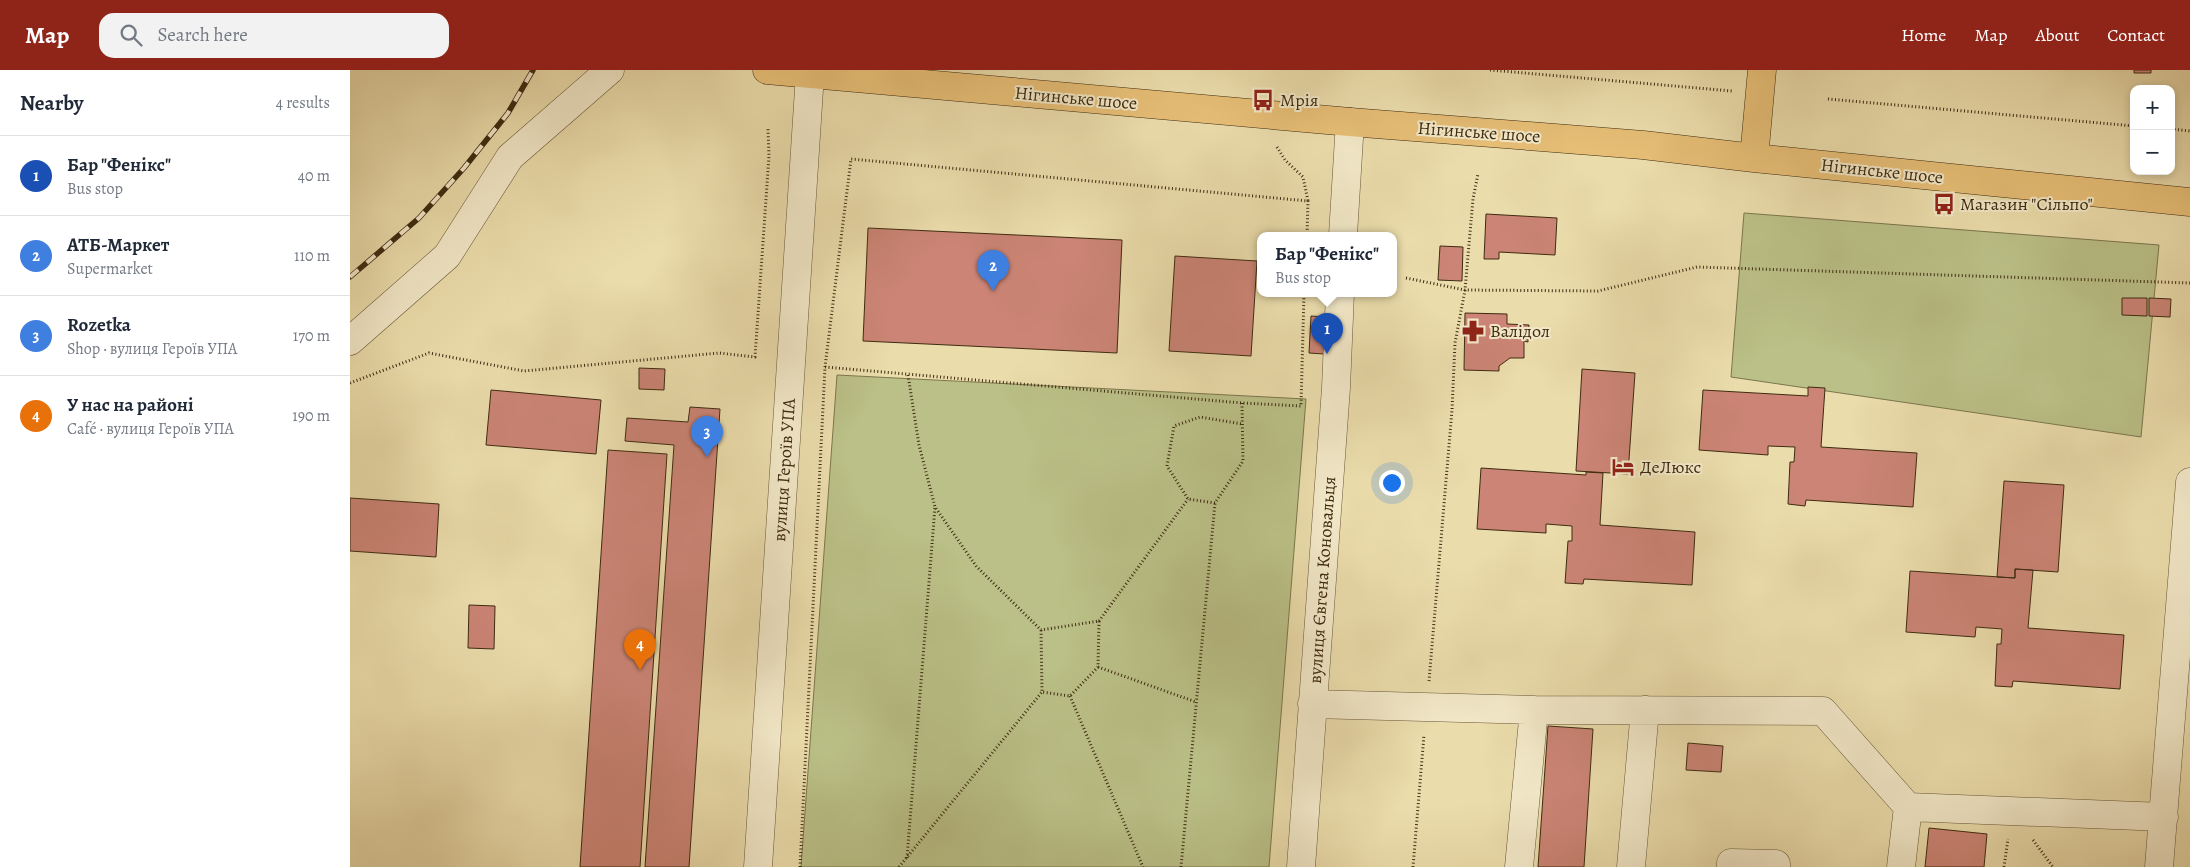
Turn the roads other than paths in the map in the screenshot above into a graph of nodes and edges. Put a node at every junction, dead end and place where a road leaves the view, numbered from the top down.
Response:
1 (610, 70) edge
2 (767, 70) edge
3 (1762, 70) edge
4 (810, 74) junction
5 (910, 76) edge
6 (1350, 122) junction
7 (1754, 158) junction
8 (2190, 202) edge
9 (1343, 232) edge
10 (1340, 297) edge
11 (350, 341) edge
12 (2190, 482) edge
13 (1312, 704) junction
14 (1534, 710) junction
15 (1645, 710) junction
16 (1908, 807) junction
17 (2164, 817) junction
18 (758, 867) edge
19 (1301, 867) edge
20 (1519, 867) edge
21 (1631, 867) edge
22 (1731, 867) edge
23 (1776, 867) edge
24 (1902, 867) edge
25 (2159, 867) edge

1 - 11 street
2 - 4 main road, Нігинське шосе
3 - 7 main road
4 - 5 main road, Нігинське шосе
4 - 18 street, вулиця Героїв УПА
5 - 6 main road, Нігинське шосе
6 - 7 main road, Нігинське шосе
6 - 9 street
7 - 8 main road, Нігинське шосе
10 - 13 street, вулиця Євгена Коновальця
12 - 17 street
13 - 14 street
13 - 19 street, вулиця Євгена Коновальця
14 - 15 street
14 - 20 street
15 - 16 street
15 - 21 street
16 - 17 street
16 - 24 street
17 - 25 street
22 - 23 street

